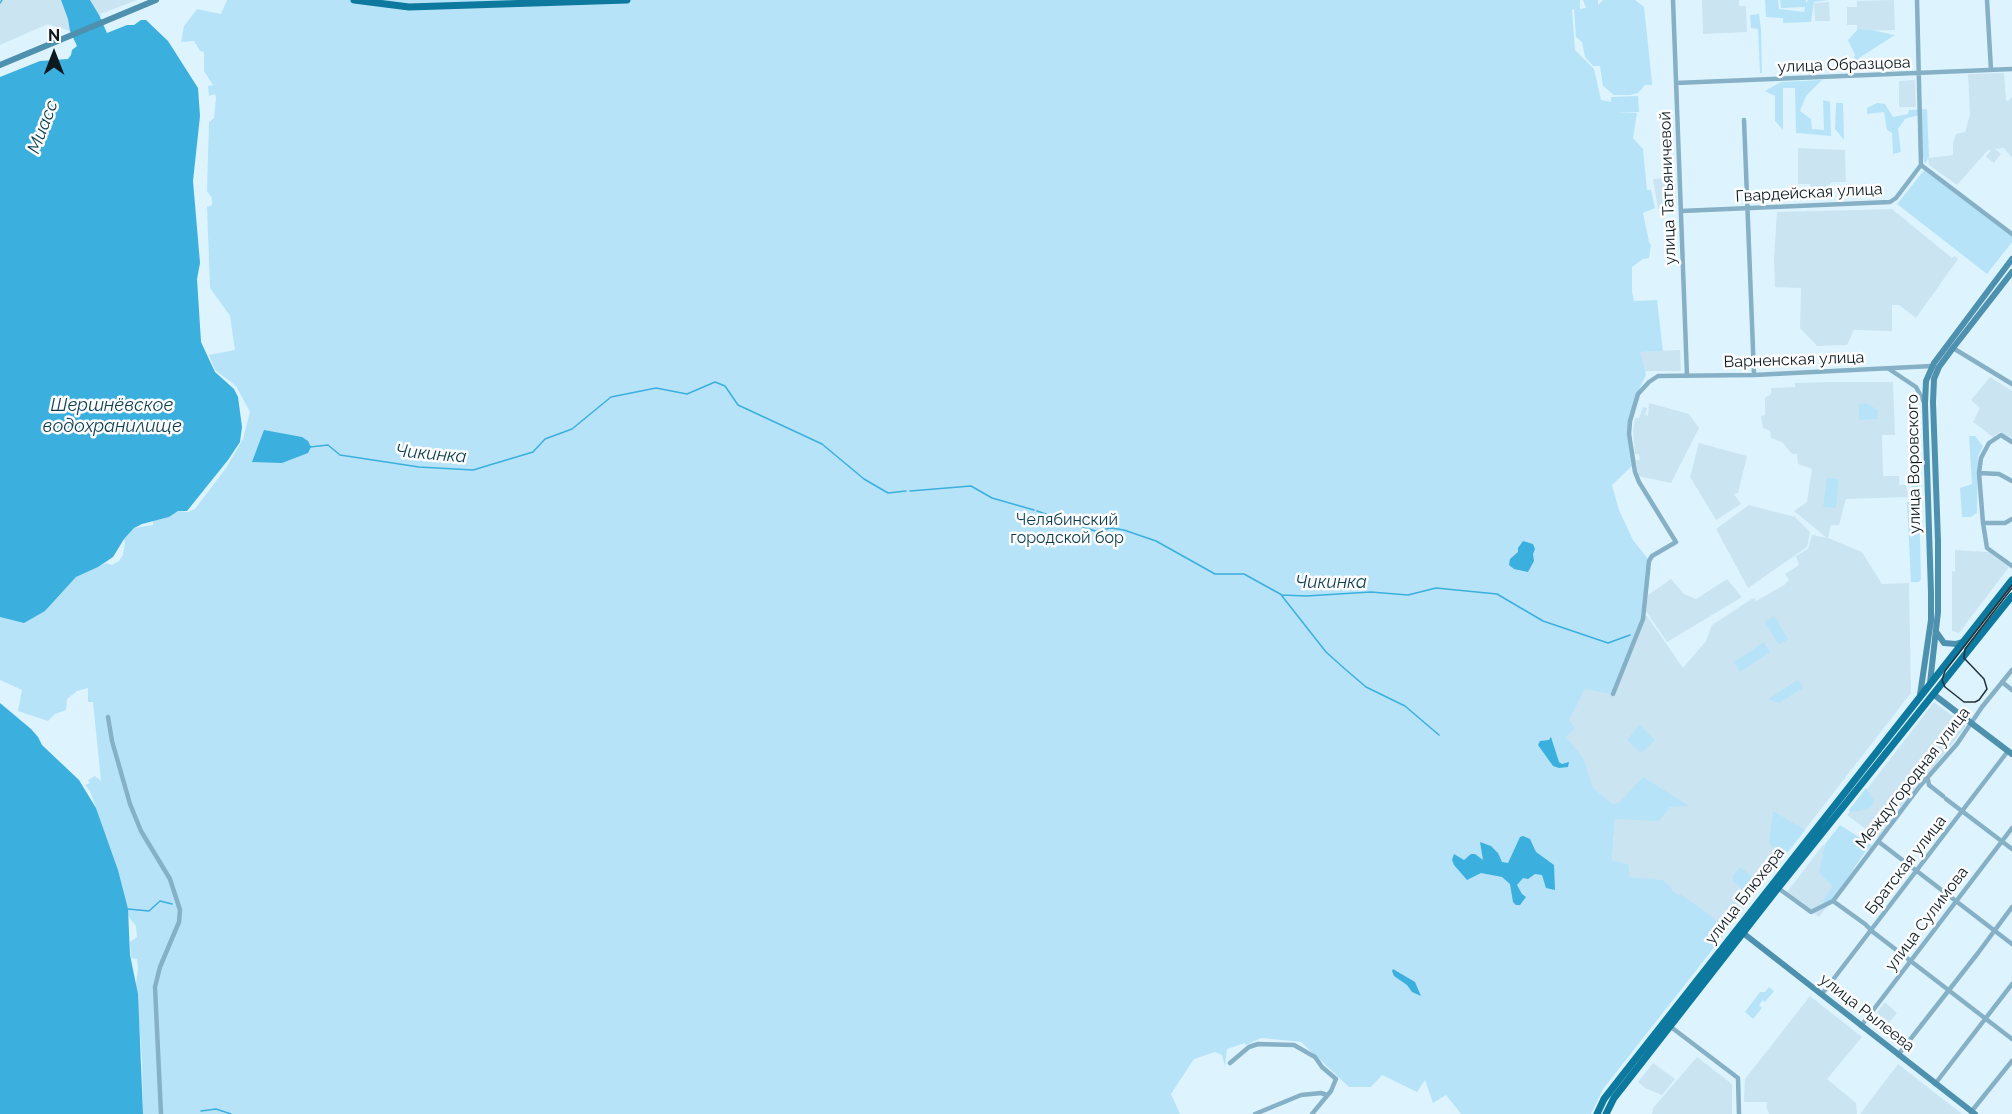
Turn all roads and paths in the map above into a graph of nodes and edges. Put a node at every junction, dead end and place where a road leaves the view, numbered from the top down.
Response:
1 (156, 0) edge
2 (354, 0) edge
3 (627, 0) edge
4 (1673, 0) edge
5 (1917, 0) edge
6 (1987, 0) edge
7 (0, 65) edge
8 (2012, 69) edge
9 (1991, 70) junction
10 (1918, 74) junction
11 (1676, 83) junction
12 (1744, 120) dead end
13 (1921, 165) junction
14 (1746, 209) junction
15 (1681, 211) junction
16 (2012, 234) edge
17 (2012, 260) edge
18 (2012, 272) edge
19 (1953, 348) junction
20 (1932, 366) junction
21 (1890, 369) junction
22 (1754, 375) junction
23 (1687, 376) junction
24 (2012, 384) edge
25 (1924, 404) junction
26 (2012, 442) edge
27 (1979, 473) junction
28 (2012, 481) edge
29 (2012, 519) edge
30 (1983, 524) junction
31 (2012, 566) edge
32 (2012, 579) edge
33 (2012, 596) edge
34 (1936, 631) junction
35 (1963, 642) junction
36 (2012, 670) edge
37 (2002, 682) junction
38 (1930, 683) junction
39 (2012, 690) edge
40 (1613, 694) dead end
41 (1933, 694) junction
42 (1919, 696) junction
43 (108, 717) dead end
44 (1972, 724) junction
45 (2010, 752) edge
46 (1928, 780) junction
47 (1963, 811) junction
48 (2012, 828) edge
49 (1879, 842) junction
50 (2002, 842) junction
51 (2012, 849) edge
52 (1917, 871) junction
53 (1778, 888) junction
54 (1833, 901) junction
55 (1956, 902) junction
56 (2012, 907) edge
57 (1737, 927) junction
58 (1871, 930) junction
59 (1994, 931) junction
60 (1743, 933) junction
61 (2012, 944) edge
62 (1910, 961) junction
63 (2012, 984) edge
64 (1948, 990) junction
65 (1822, 994) junction
66 (1985, 1019) junction
67 (1862, 1026) junction
68 (1671, 1027) junction
69 (2012, 1039) edge
70 (1898, 1055) junction
71 (2012, 1061) edge
72 (1230, 1063) dead end
73 (1935, 1084) junction
74 (1327, 1095) junction
75 (1973, 1113) edge
76 (161, 1114) edge
77 (1256, 1114) edge
78 (1312, 1114) edge
79 (1598, 1114) edge
80 (1606, 1114) edge
81 (1739, 1114) edge

1 - 7 main road
2 - 3 main road
4 - 11 street, улица Татьяничевой
5 - 10 street
6 - 9 street
8 - 9 street, улица Образцова
9 - 10 street, улица Образцова
10 - 11 street, улица Образцова
10 - 13 street
11 - 15 street, улица Татьяничевой
12 - 14 street
13 - 14 street, Гвардейская улица
13 - 16 street
14 - 15 street, Гвардейская улица
14 - 22 street
15 - 23 street, улица Татьяничевой
17 - 20 main road, улица Воровского
18 - 19 main road, улица Воровского
19 - 24 street
19 - 34 main road, улица Воровского
20 - 21 street, Варненская улица
20 - 25 main road, улица Воровского
21 - 22 street, Варненская улица
21 - 25 street
22 - 23 street, Варненская улица
23 - 40 street, Варненская улица
25 - 42 main road, улица Воровского
26 - 27 street
27 - 28 street
27 - 30 street
29 - 30 street
30 - 31 street
32 - 35 main road
33 - 41 main road, улица Блюхера
34 - 35 main road
34 - 38 main road, улица Воровского
35 - 38 main road
36 - 37 street, Междугородная улица
37 - 39 street
37 - 44 street, Междугородная улица
38 - 41 main road, улица Воровского
38 - 42 main road, улица Блюхера
41 - 42 main road
41 - 44 main road
41 - 53 main road, улица Блюхера
42 - 57 main road, улица Блюхера
43 - 76 street
44 - 45 main road
44 - 46 street, Междугородная улица
45 - 47 street, Братская улица
46 - 47 street
46 - 49 street, Междугородная улица
47 - 50 street
47 - 52 street, Братская улица
48 - 50 street, улица Сулимова
49 - 52 street
49 - 54 street, Междугородная улица
50 - 51 street
50 - 55 street, улица Сулимова
52 - 55 street
52 - 58 street, Братская улица
53 - 54 street
53 - 60 main road, улица Блюхера
54 - 58 street
55 - 59 street
55 - 62 street, улица Сулимова
56 - 59 street
57 - 60 main road
57 - 79 main road, улица Блюхера
58 - 62 street
58 - 65 street, Братская улица
59 - 61 street
59 - 64 street
60 - 65 main road, улица Рылеева
60 - 68 main road, улица Блюхера
62 - 64 street
62 - 67 street, улица Сулимова
63 - 66 street
64 - 66 street
64 - 70 street
65 - 67 main road, улица Рылеева
66 - 69 street
66 - 73 street
67 - 70 main road, улица Рылеева
68 - 80 main road, улица Блюхера
68 - 81 street
70 - 73 main road, улица Рылеева
71 - 75 street
72 - 74 street
73 - 75 main road, улица Рылеева
74 - 77 street
74 - 78 street

